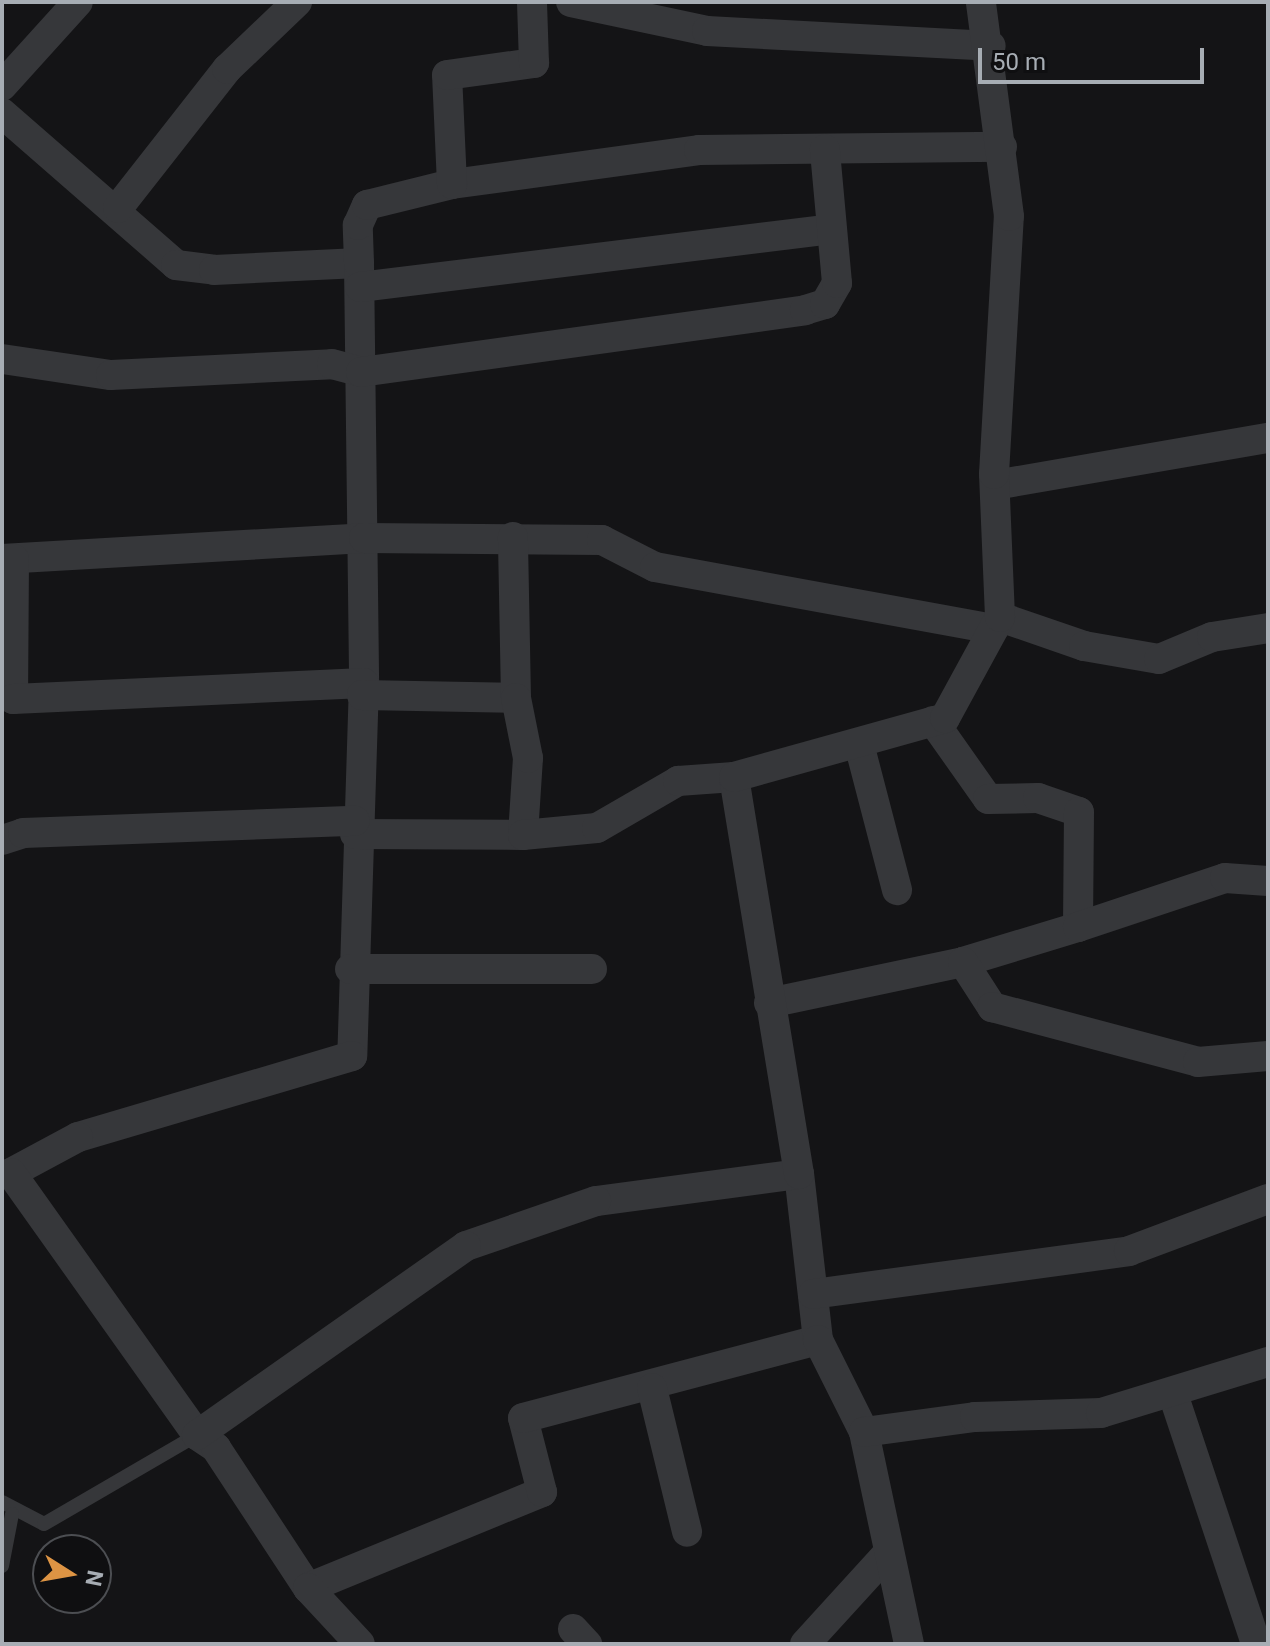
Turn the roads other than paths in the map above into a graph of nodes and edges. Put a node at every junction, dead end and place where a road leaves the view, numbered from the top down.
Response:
1 (78, 2) edge
2 (297, 2) edge
3 (532, 2) edge
4 (571, 2) edge
5 (981, 2) edge
6 (991, 46) junction
7 (2, 86) edge
8 (2, 113) edge
9 (1002, 147) junction
10 (825, 150) junction
11 (452, 184) junction
12 (118, 208) junction
13 (831, 229) junction
14 (360, 275) junction
15 (2, 359) edge
16 (361, 372) junction
17 (1268, 438) edge
18 (995, 485) junction
19 (513, 537) junction
20 (364, 538) junction
21 (8, 559) edge
22 (996, 623) junction
23 (1268, 628) edge
24 (363, 689) junction
25 (516, 698) junction
26 (933, 721) junction
27 (859, 744) junction
28 (734, 777) junction
29 (355, 827) junction
30 (523, 835) junction
31 (2, 840) edge
32 (1268, 881) edge
33 (897, 890) dead end
34 (1078, 927) junction
35 (963, 962) junction
36 (350, 969) junction
37 (592, 969) dead end
38 (769, 1003) junction
39 (1268, 1056) edge
40 (6, 1165) edge
41 (799, 1174) junction
42 (1268, 1199) edge
43 (813, 1294) junction
44 (818, 1340) junction
45 (1268, 1362) edge
46 (652, 1388) junction
47 (1173, 1394) junction
48 (864, 1432) junction
49 (197, 1435) junction
50 (7, 1508) edge
51 (687, 1532) dead end
52 (888, 1553) junction
53 (2, 1566) edge
54 (308, 1588) junction
55 (360, 1644) edge
56 (805, 1644) edge
57 (909, 1644) edge
58 (1256, 1644) edge

1 - 7 street
2 - 12 street
3 - 11 street
4 - 6 street
5 - 6 street
6 - 9 street
8 - 12 street
9 - 10 street
9 - 18 street
10 - 11 street
10 - 13 street
11 - 14 street
12 - 14 street
13 - 14 street
13 - 16 street
14 - 16 street
15 - 16 street
16 - 20 street
17 - 18 street
18 - 22 street
19 - 20 street
19 - 22 street
19 - 25 street
20 - 21 street
20 - 24 street
21 - 24 street
22 - 23 street
22 - 26 street
24 - 25 street
24 - 29 street
25 - 30 street
26 - 27 street
26 - 34 street
27 - 28 street
27 - 33 street
28 - 30 street
28 - 38 street
29 - 30 street
29 - 31 street
29 - 36 street
32 - 34 street
34 - 35 street
35 - 38 street
35 - 39 street
36 - 37 street
36 - 40 street
38 - 41 street
40 - 49 street
41 - 43 street
41 - 49 street
42 - 43 street
43 - 44 street
44 - 46 street
44 - 48 street
45 - 47 street
46 - 51 street
46 - 54 street
47 - 48 street
47 - 58 street
48 - 52 street
49 - 50 lane
49 - 54 street
50 - 53 lane
52 - 56 street
52 - 57 street
54 - 55 street

